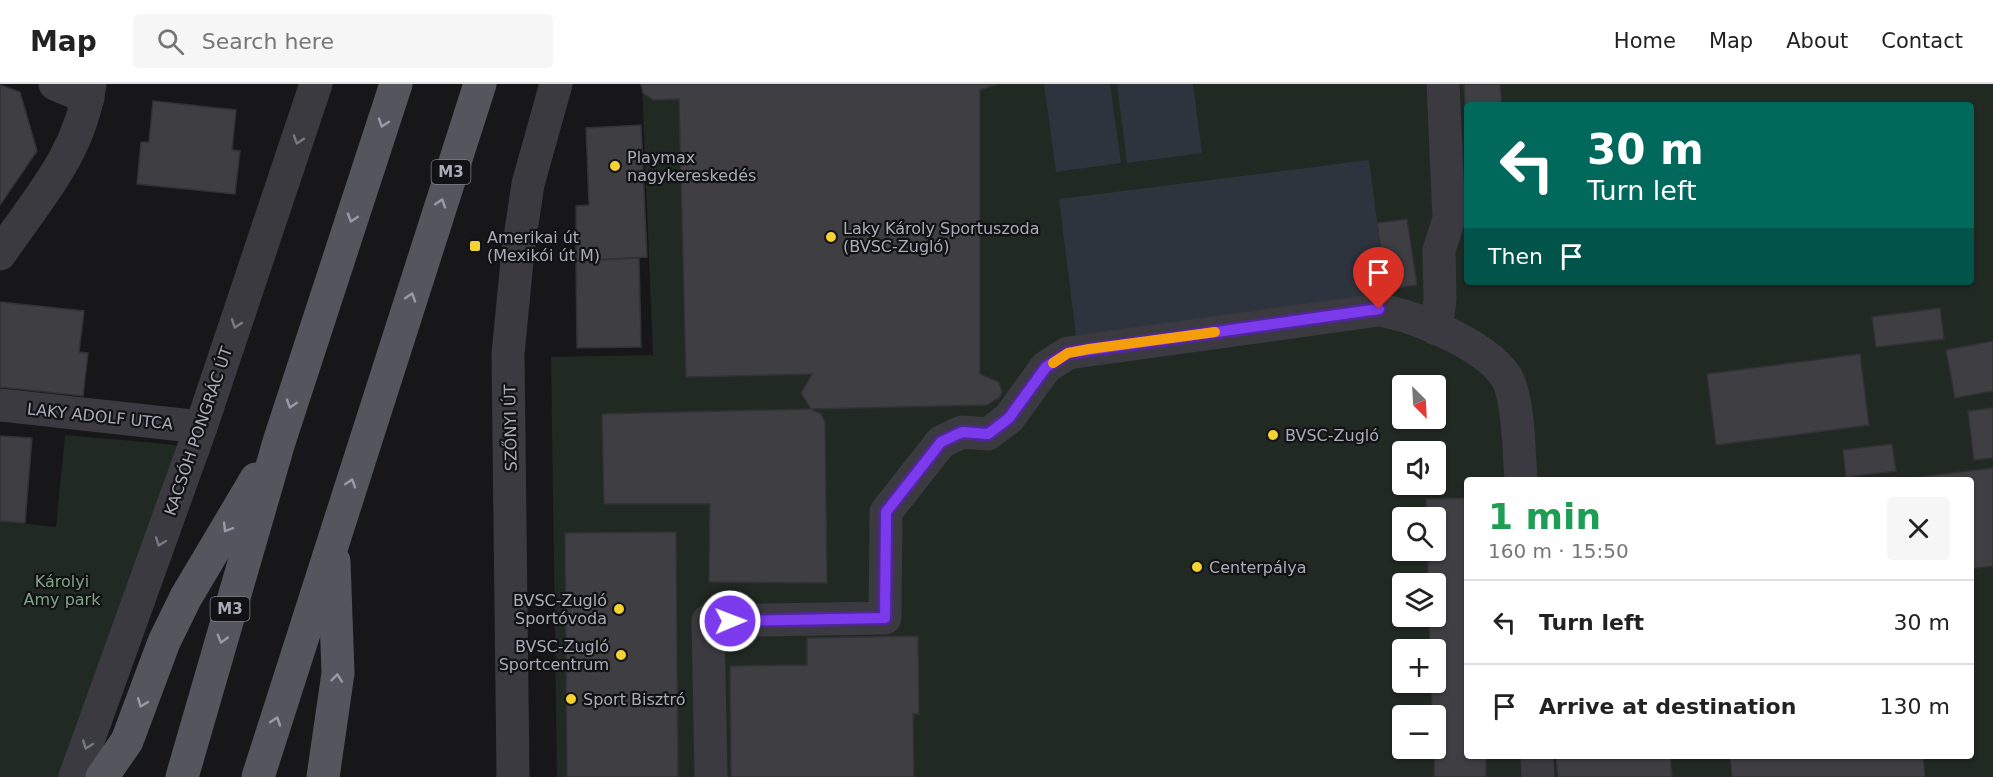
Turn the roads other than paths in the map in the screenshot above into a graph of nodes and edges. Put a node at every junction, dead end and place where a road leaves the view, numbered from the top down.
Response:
1 (55, 84) edge
2 (316, 84) edge
3 (396, 84) edge
4 (480, 84) edge
5 (556, 84) edge
6 (1443, 84) edge
7 (89, 91) edge
8 (0, 254) edge
9 (1436, 329) junction
10 (0, 405) edge
11 (201, 428) junction
12 (279, 442) junction
13 (1521, 477) edge
14 (333, 539) junction
15 (1537, 759) edge
16 (75, 777) edge
17 (102, 777) edge
18 (182, 777) edge
19 (258, 777) edge
20 (323, 777) edge
21 (513, 777) edge
22 (711, 777) edge
23 (1538, 777) edge

1 - 7 street
2 -> 11 street, KACSÓH PONGRÁC ÚT
3 -> 12 main road, M3
14 -> 4 main road, M3
5 - 21 street, SZŐNYI ÚT
6 - 9 street
7 - 8 street
9 - 13 street
9 - 22 street
10 - 11 street, LAKY ADOLF UTCA
11 -> 16 street, KACSÓH PONGRÁC ÚT
12 -> 17 main road
12 -> 18 main road, M3
19 -> 14 main road, M3
20 -> 14 main road
15 - 23 street

